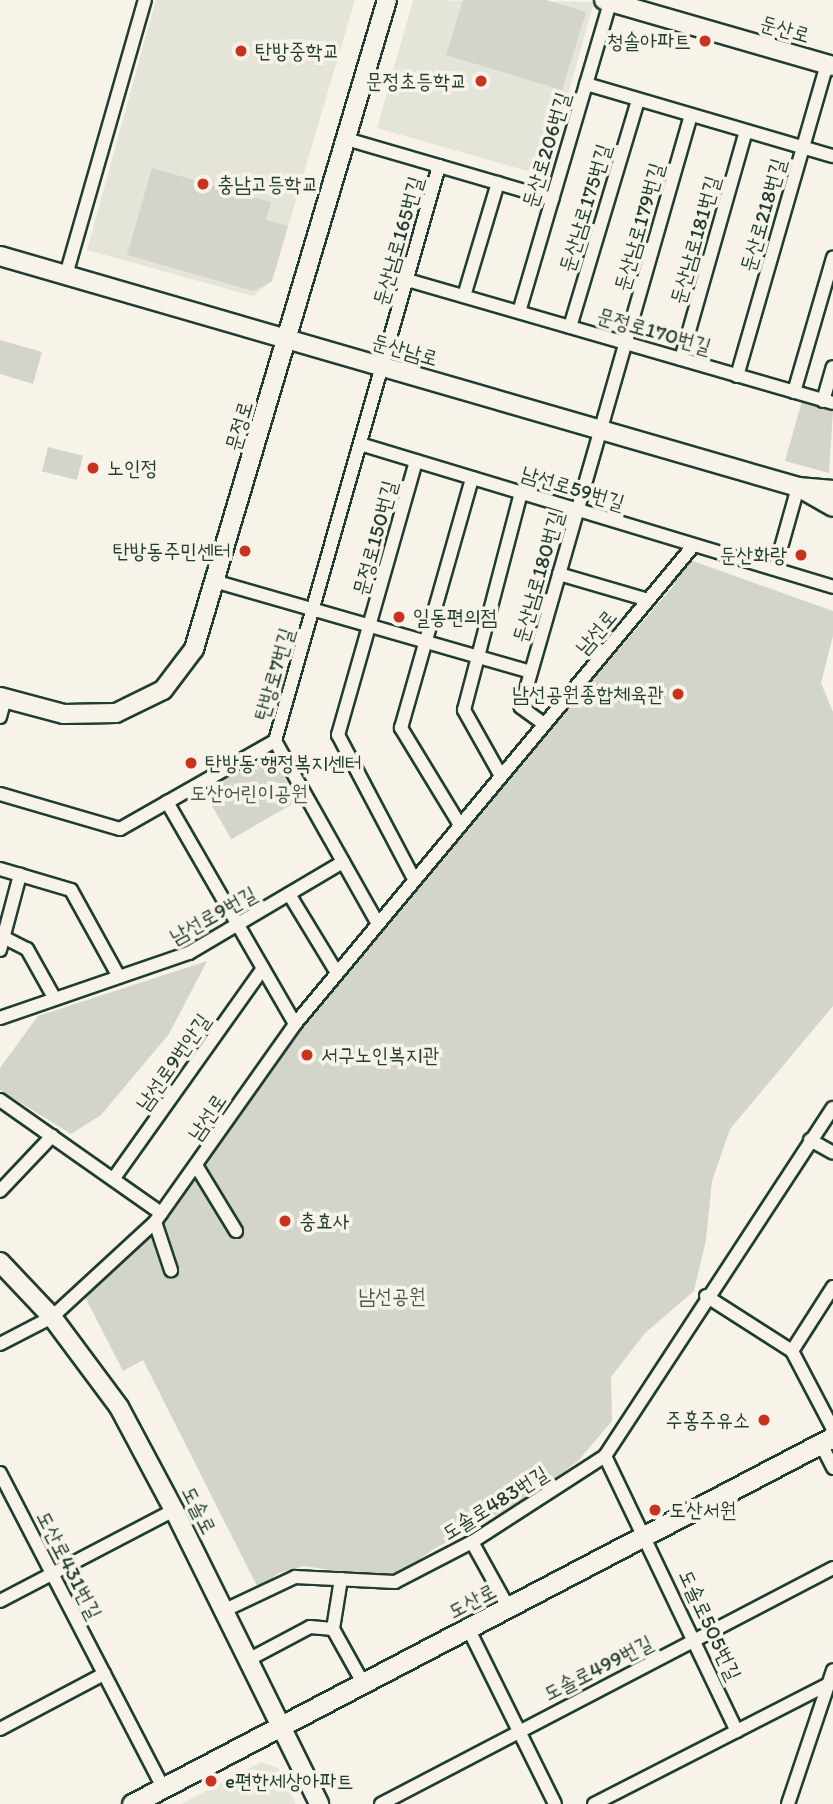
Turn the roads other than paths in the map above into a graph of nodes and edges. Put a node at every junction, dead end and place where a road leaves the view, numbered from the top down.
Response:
1 (145, 0) edge
2 (387, 0) edge
3 (646, 0) edge
4 (609, 1) edge
5 (831, 62) edge
6 (586, 85) junction
7 (638, 100) junction
8 (691, 115) junction
9 (746, 131) junction
10 (346, 139) junction
11 (803, 148) junction
12 (833, 156) edge
13 (439, 166) junction
14 (498, 183) junction
15 (552, 199) junction
16 (0, 256) edge
17 (833, 258) edge
18 (831, 274) edge
19 (66, 275) junction
20 (407, 279) junction
21 (464, 296) junction
22 (519, 312) junction
23 (570, 327) junction
24 (288, 340) junction
25 (625, 343) junction
26 (681, 359) junction
27 (382, 367) junction
28 (833, 367) edge
29 (737, 376) junction
30 (794, 392) junction
31 (828, 402) edge
32 (600, 430) junction
33 (360, 444) junction
34 (416, 461) junction
35 (472, 478) junction
36 (798, 487) junction
37 (833, 490) edge
38 (521, 493) junction
39 (833, 507) edge
40 (578, 510) junction
41 (694, 545) junction
42 (775, 569) junction
43 (559, 574) junction
44 (217, 582) junction
45 (833, 587) edge
46 (648, 600) junction
47 (313, 608) junction
48 (371, 626) junction
49 (426, 642) junction
50 (478, 657) junction
51 (530, 672) junction
52 (3, 697) edge
53 (0, 717) edge
54 (544, 724) junction
55 (275, 741) junction
56 (501, 776) junction
57 (0, 794) edge
58 (167, 802) junction
59 (460, 825) junction
60 (343, 862) junction
61 (0, 869) edge
62 (20, 875) junction
63 (414, 879) junction
64 (289, 894) junction
65 (377, 924) junction
66 (238, 925) junction
67 (2, 943) edge
68 (263, 968) junction
69 (337, 973) junction
70 (119, 977) junction
71 (55, 999) junction
72 (0, 1018) edge
73 (295, 1024) junction
74 (0, 1100) edge
75 (833, 1108) edge
76 (52, 1136) junction
77 (810, 1140) junction
78 (833, 1153) edge
79 (197, 1167) junction
80 (114, 1178) junction
81 (0, 1191) edge
82 (158, 1218) junction
83 (236, 1231) dead end
84 (0, 1262) edge
85 (171, 1270) dead end
86 (833, 1287) edge
87 (706, 1296) junction
88 (52, 1317) junction
89 (0, 1344) edge
90 (792, 1351) junction
91 (829, 1437) edge
92 (605, 1457) junction
93 (833, 1468) edge
94 (0, 1474) edge
95 (174, 1510) junction
96 (646, 1535) junction
97 (472, 1542) junction
98 (833, 1568) edge
99 (52, 1573) junction
100 (341, 1579) junction
101 (0, 1601) edge
102 (508, 1607) junction
103 (223, 1611) junction
104 (468, 1628) junction
105 (333, 1629) junction
106 (696, 1639) junction
107 (246, 1661) junction
108 (833, 1670) edge
109 (104, 1674) junction
110 (363, 1684) junction
111 (828, 1684) junction
112 (278, 1728) junction
113 (0, 1729) edge
114 (519, 1729) junction
115 (737, 1731) junction
116 (163, 1788) junction
117 (132, 1804) edge
118 (319, 1804) edge
119 (381, 1804) edge
120 (555, 1804) edge
121 (594, 1804) edge
122 (788, 1804) edge

1 - 19 street
2 - 10 main road, 문정로
3 - 5 main road, 둔산로
4 - 5 main road, 둔산로
4 - 6 street, 둔산로206번길
5 - 11 street, 둔산로218번길
6 - 7 street
6 - 15 street, 둔산로206번길
7 - 8 street
7 - 23 street, 둔산남로175번길
8 - 9 street
8 - 25 street, 둔산남로179번길
9 - 11 street
9 - 26 street, 둔산남로181번길
10 - 13 street
10 - 24 main road, 문정로
11 - 12 street
11 - 29 street, 둔산로218번길
13 - 14 street
13 - 20 street, 둔산남로165번길
14 - 15 street
14 - 21 street
15 - 22 street, 둔산로206번길
16 - 19 main road, 둔산남로
17 - 18 street
18 - 30 street
19 - 24 main road, 둔산남로
20 - 21 street, 문정로170번길
20 - 27 street, 둔산남로165번길
21 - 22 street, 문정로170번길
22 - 23 street, 문정로170번길
23 - 25 street, 문정로170번길
24 - 27 main road, 둔산남로
24 - 44 main road, 문정로
25 - 26 street, 문정로170번길
25 - 32 street, 둔산남로179번길
26 - 29 street, 문정로170번길
27 - 32 main road, 둔산남로
27 - 33 street, 탄방로7번길
28 - 31 street
29 - 30 street, 문정로170번길
30 - 31 street, 문정로170번길
32 - 36 main road, 둔산남로
32 - 40 street, 둔산남로180번길
33 - 34 street, 남선로59번길
33 - 47 street, 탄방로7번길
34 - 35 street, 남선로59번길
34 - 48 street, 문정로150번길
35 - 38 street, 남선로59번길
35 - 49 street
36 - 37 main road, 둔산남로
36 - 39 main road, 둔산남로
36 - 42 street
38 - 40 street, 남선로59번길
38 - 50 street
40 - 41 street, 남선로59번길
40 - 43 street, 둔산남로180번길
41 - 42 street, 남선로59번길
41 - 46 street, 남선로
42 - 45 street, 남선로59번길
43 - 46 street
43 - 51 street, 둔산남로180번길
44 - 47 street, 문정로150번길
44 - 52 main road, 문정로
46 - 54 street, 남선로
47 - 48 street, 문정로150번길
47 - 55 street, 탄방로7번길
48 - 49 street, 문정로150번길
48 - 63 street
49 - 50 street, 문정로150번길
49 - 59 street
50 - 51 street, 문정로150번길
50 - 56 street
51 - 54 street, 둔산남로180번길
52 - 53 street
54 - 56 street, 남선로
55 - 58 street, 탄방로7번길
55 - 60 street
56 - 59 street, 남선로
57 - 58 street, 탄방로7번길
58 - 66 street
59 - 63 street, 남선로
60 - 64 street, 남선로9번길
60 - 65 street
61 - 62 street
62 - 67 street
62 - 70 street
63 - 65 street, 남선로
64 - 66 street, 남선로9번길
64 - 69 street
65 - 69 street, 남선로
66 - 68 street
66 - 70 street, 남선로9번길
67 - 71 street
68 - 73 street
68 - 80 street, 남선로9번안길
69 - 73 street, 남선로
70 - 71 street, 남선로9번길
71 - 72 street, 남선로9번길
73 - 79 street, 남선로
74 - 76 street
75 - 77 street, 도솔로483번길
76 - 80 street
76 - 81 street
77 - 78 street
77 - 87 street, 도솔로483번길
79 - 82 street, 남선로
79 - 83 street
80 - 82 street
82 - 85 street
82 - 88 street, 남선로
84 - 88 main road, 도솔로
86 - 90 street
87 - 90 street
87 - 92 street, 도솔로483번길
88 - 89 street, 남선로
88 - 95 main road, 도솔로
90 - 91 street
91 - 93 street
91 - 96 main road, 도산로
92 - 96 street, 도솔로505번길
92 - 97 street, 도솔로483번길
94 - 99 street, 도산로431번길
95 - 99 street
95 - 103 main road, 도솔로
96 - 102 main road, 도산로
96 - 106 street, 도솔로505번길
97 - 100 street, 도솔로483번길
97 - 102 street
98 - 106 street, 도솔로499번길
99 - 101 street
99 - 109 street, 도산로431번길
100 - 103 street, 도솔로483번길
100 - 105 street
102 - 104 main road, 도산로
103 - 107 main road, 도솔로
104 - 110 main road, 도산로
104 - 114 street
105 - 107 street
105 - 110 street
106 - 114 street, 도솔로499번길
106 - 115 street, 도솔로505번길
107 - 112 main road, 도솔로
108 - 111 street
109 - 113 street
109 - 116 street, 도산로431번길
110 - 112 main road, 도산로
111 - 115 street
111 - 122 street
112 - 116 main road, 도산로
112 - 118 main road, 도솔로
114 - 119 street, 도솔로499번길
114 - 120 street
115 - 121 street
116 - 117 main road, 도산로

